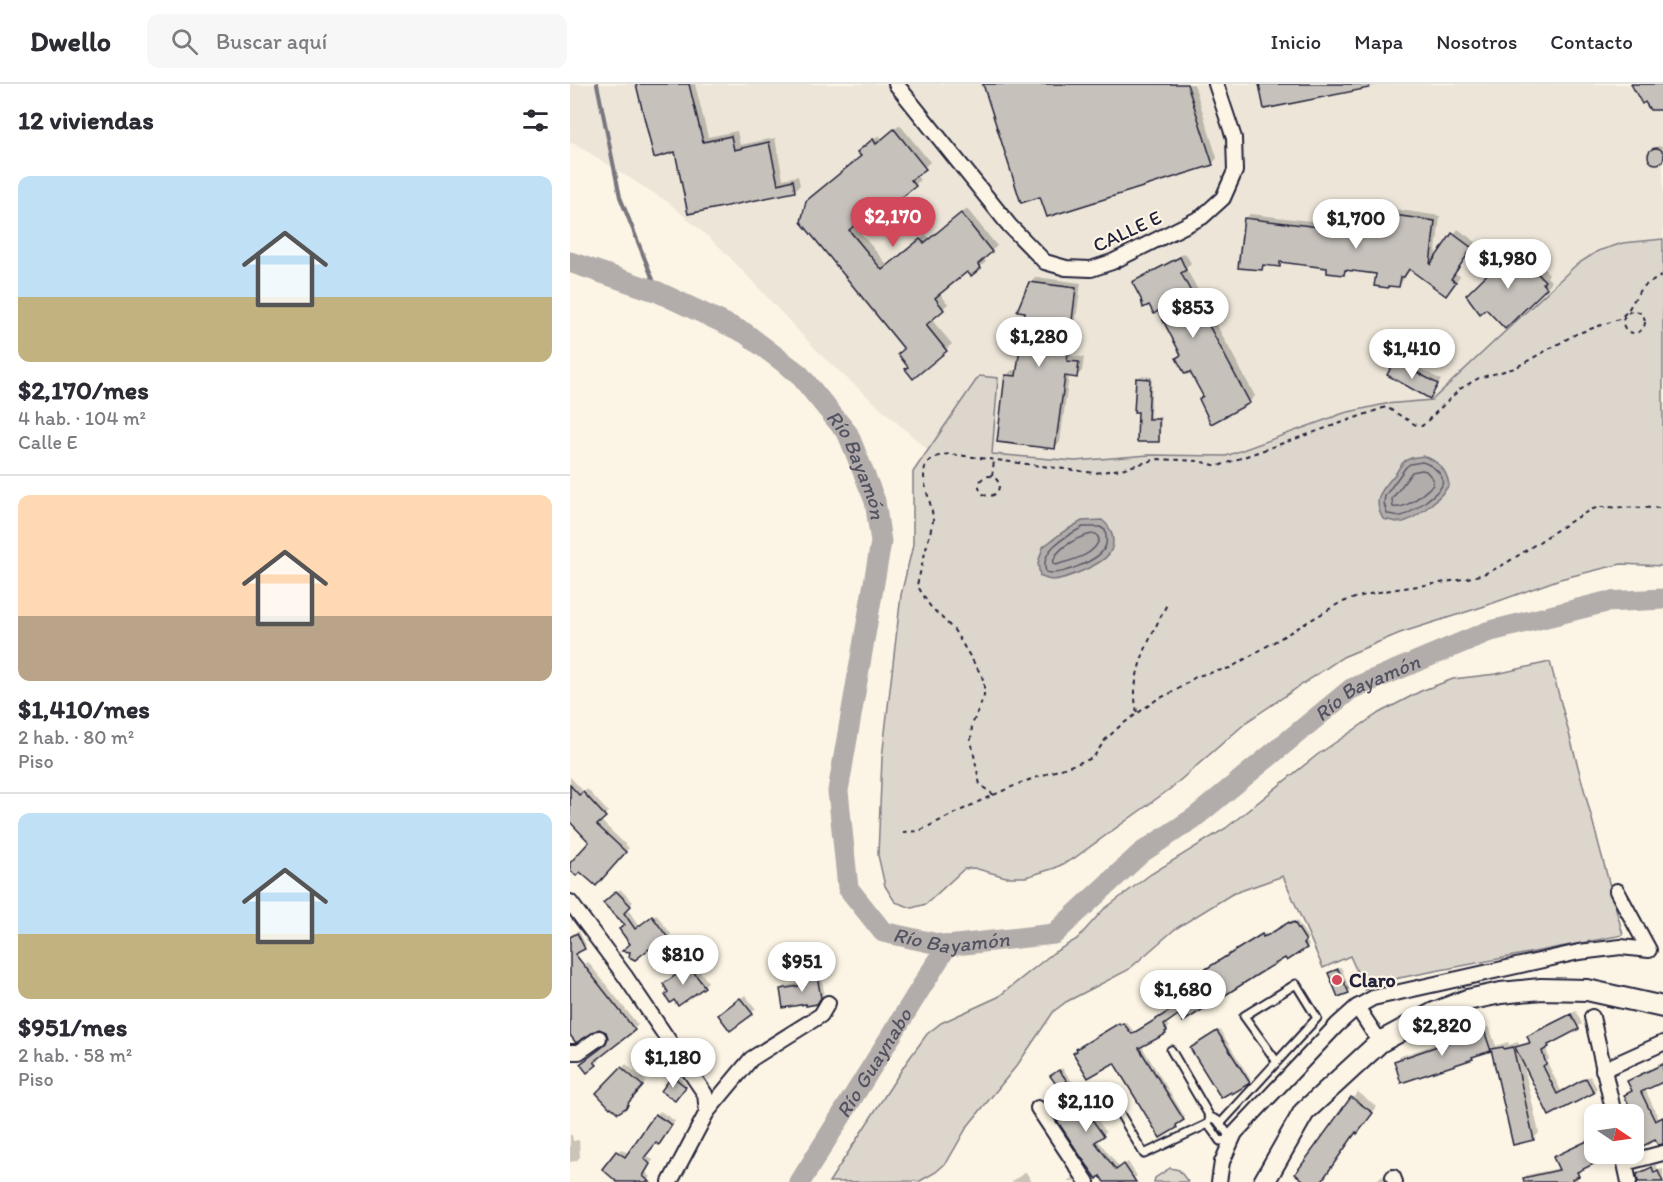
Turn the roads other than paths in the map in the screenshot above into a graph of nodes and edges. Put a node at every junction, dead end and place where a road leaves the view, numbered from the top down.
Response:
1 (896, 84) edge
2 (1216, 84) edge
3 (1617, 891) dead end
4 (570, 902) edge
5 (575, 917) edge
6 (828, 1003) dead end
7 (1357, 1007) junction
8 (1663, 1007) edge
9 (1592, 1017) dead end
10 (599, 1038) dead end
11 (1380, 1042) junction
12 (1663, 1043) edge
13 (1171, 1050) dead end
14 (570, 1052) edge
15 (1277, 1062) junction
16 (1604, 1070) junction
17 (1110, 1097) dead end
18 (1612, 1104) edge
19 (1038, 1108) dead end
20 (707, 1112) junction
21 (1209, 1121) junction
22 (1220, 1124) junction
23 (1228, 1143) junction
24 (1663, 1153) edge
25 (1644, 1155) edge
26 (1625, 1164) edge
27 (670, 1182) edge
28 (1087, 1182) edge
29 (1219, 1182) edge
30 (1264, 1182) edge
31 (1629, 1182) edge

1 - 2 street, CALLE E
3 - 7 street
4 - 5 street
5 - 20 street
6 - 20 street
7 - 11 street
7 - 23 street
8 - 11 main road
9 - 16 street
10 - 14 street
11 - 30 main road
12 - 16 street
13 - 21 lane
15 - 15 lane
15 - 22 lane
16 - 18 street
17 - 21 lane
19 - 28 street
20 - 27 street
21 - 22 lane
21 - 23 lane
22 - 23 lane
23 - 29 street
24 - 25 street
26 - 31 street

